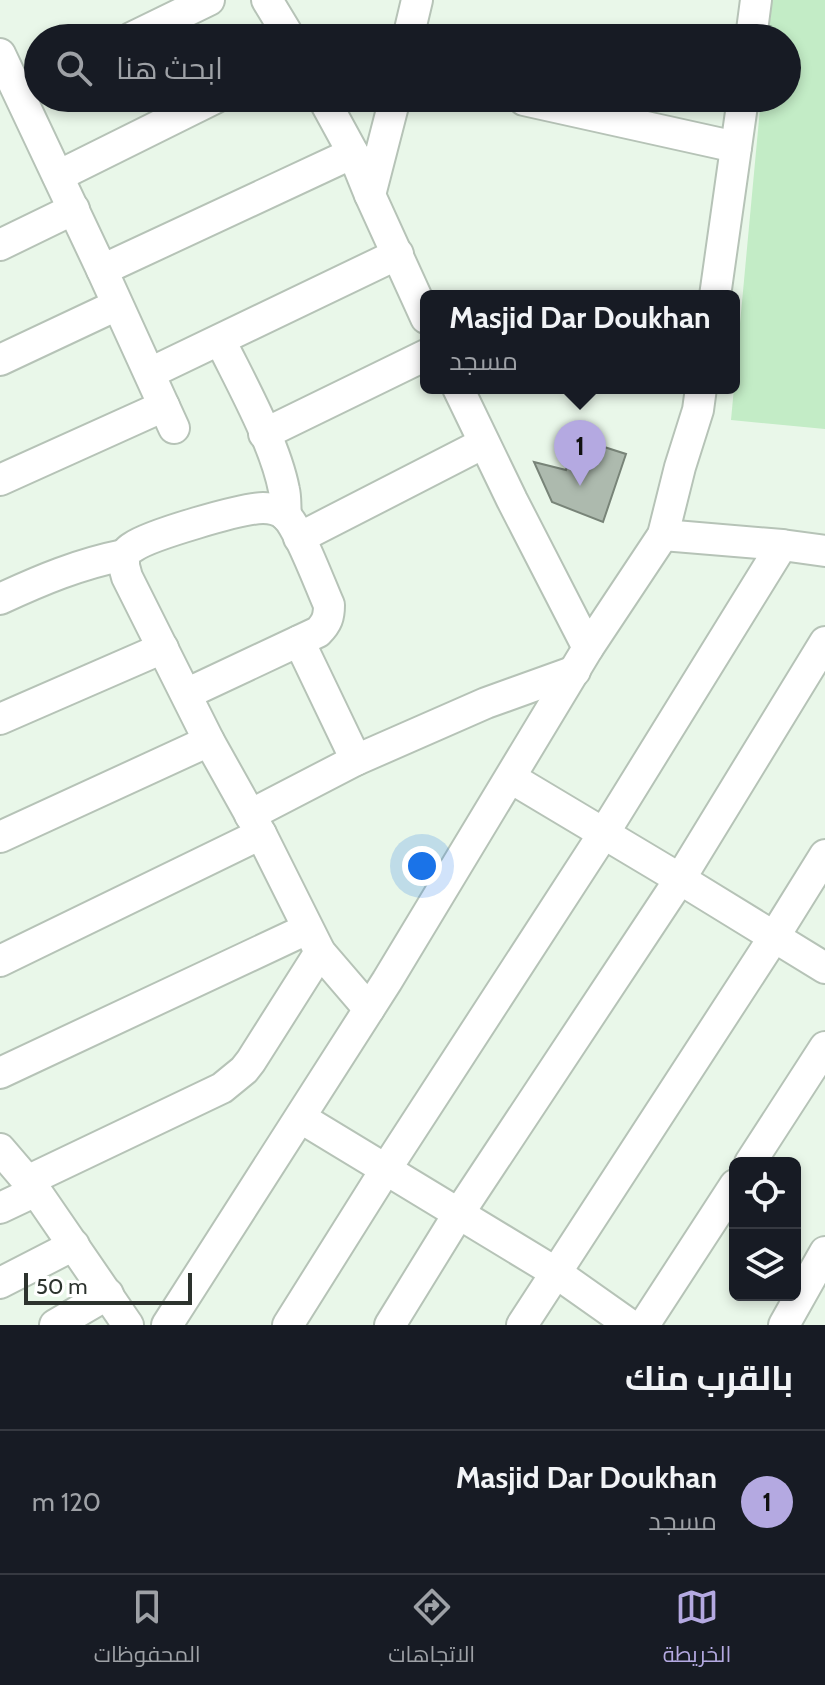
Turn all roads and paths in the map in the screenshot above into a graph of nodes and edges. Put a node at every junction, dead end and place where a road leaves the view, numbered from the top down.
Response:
1 (209, 0) edge
2 (267, 0) edge
3 (417, 0) edge
4 (756, 0) edge
5 (160, 24) edge
6 (282, 24) edge
7 (411, 24) edge
8 (753, 24) edge
9 (0, 54) edge
10 (19, 93) edge
11 (28, 112) edge
12 (187, 112) edge
13 (331, 112) edge
14 (391, 112) edge
15 (578, 112) edge
16 (741, 112) edge
17 (736, 147) junction
18 (353, 153) junction
19 (58, 176) junction
20 (370, 195) junction
21 (74, 209) junction
22 (0, 245) edge
23 (398, 254) junction
24 (102, 270) junction
25 (716, 290) edge
26 (420, 304) edge
27 (117, 305) junction
28 (220, 340) junction
29 (420, 358) edge
30 (0, 360) edge
31 (150, 373) junction
32 (461, 394) edge
33 (700, 394) edge
34 (264, 434) junction
35 (484, 443) junction
36 (0, 480) edge
37 (293, 527) junction
38 (663, 535) junction
39 (782, 545) junction
40 (825, 551) edge
41 (124, 555) junction
42 (0, 599) edge
43 (299, 641) junction
44 (825, 642) edge
45 (163, 648) junction
46 (581, 659) junction
47 (186, 694) junction
48 (0, 719) edge
49 (209, 741) junction
50 (356, 760) junction
51 (511, 778) junction
52 (256, 825) junction
53 (604, 833) junction
54 (0, 837) edge
55 (825, 855) edge
56 (680, 879) junction
57 (774, 937) junction
58 (314, 941) junction
59 (0, 961) edge
60 (825, 968) edge
61 (369, 1009) junction
62 (825, 1047) edge
63 (0, 1073) edge
64 (301, 1118) junction
65 (0, 1149) edge
66 (754, 1157) edge
67 (386, 1169) junction
68 (32, 1186) junction
69 (729, 1194) edge
70 (0, 1208) edge
71 (459, 1213) junction
72 (74, 1245) junction
73 (825, 1252) edge
74 (555, 1272) junction
75 (0, 1283) edge
76 (108, 1294) junction
77 (55, 1325) edge
78 (128, 1325) edge
79 (167, 1325) edge
80 (288, 1325) edge
81 (390, 1325) edge
82 (522, 1325) edge
83 (630, 1325) edge
84 (644, 1325) edge
85 (784, 1325) edge

1 - 5 street
2 - 6 street
3 - 7 street
4 - 8 street
9 - 10 street
11 - 19 street
12 - 19 street
13 - 18 street
14 - 20 street
15 - 17 street
16 - 17 street
17 - 25 street
18 - 20 street
18 - 24 street
19 - 21 street
20 - 23 street
21 - 22 street
21 - 24 street
23 - 26 street
23 - 28 street
24 - 27 street
27 - 30 street
27 - 31 street
28 - 31 street
28 - 34 street
29 - 34 street
31 - 36 street
32 - 35 street
33 - 38 street
34 - 37 street
35 - 37 street
35 - 46 street
37 - 41 street
37 - 43 street
38 - 39 street
38 - 46 street
39 - 40 street
39 - 53 street
41 - 42 street
41 - 45 street
43 - 47 street
43 - 50 street
44 - 56 street
45 - 47 street
45 - 48 street
46 - 50 street
46 - 51 street
47 - 49 street
49 - 52 street
49 - 54 street
50 - 52 street
51 - 53 street
51 - 61 street
52 - 58 street
52 - 59 street
53 - 56 street
53 - 67 street
55 - 57 street
56 - 57 street
56 - 71 street
57 - 60 street
57 - 74 street
58 - 61 street
58 - 63 street
58 - 68 street
61 - 64 street
62 - 66 street
64 - 67 street
64 - 79 street
65 - 68 street
67 - 71 street
67 - 80 street
68 - 70 street
68 - 72 street
69 - 84 street
71 - 74 street
71 - 81 street
72 - 75 street
72 - 76 street
73 - 85 street
74 - 82 street
74 - 83 street
76 - 77 street
76 - 78 street

